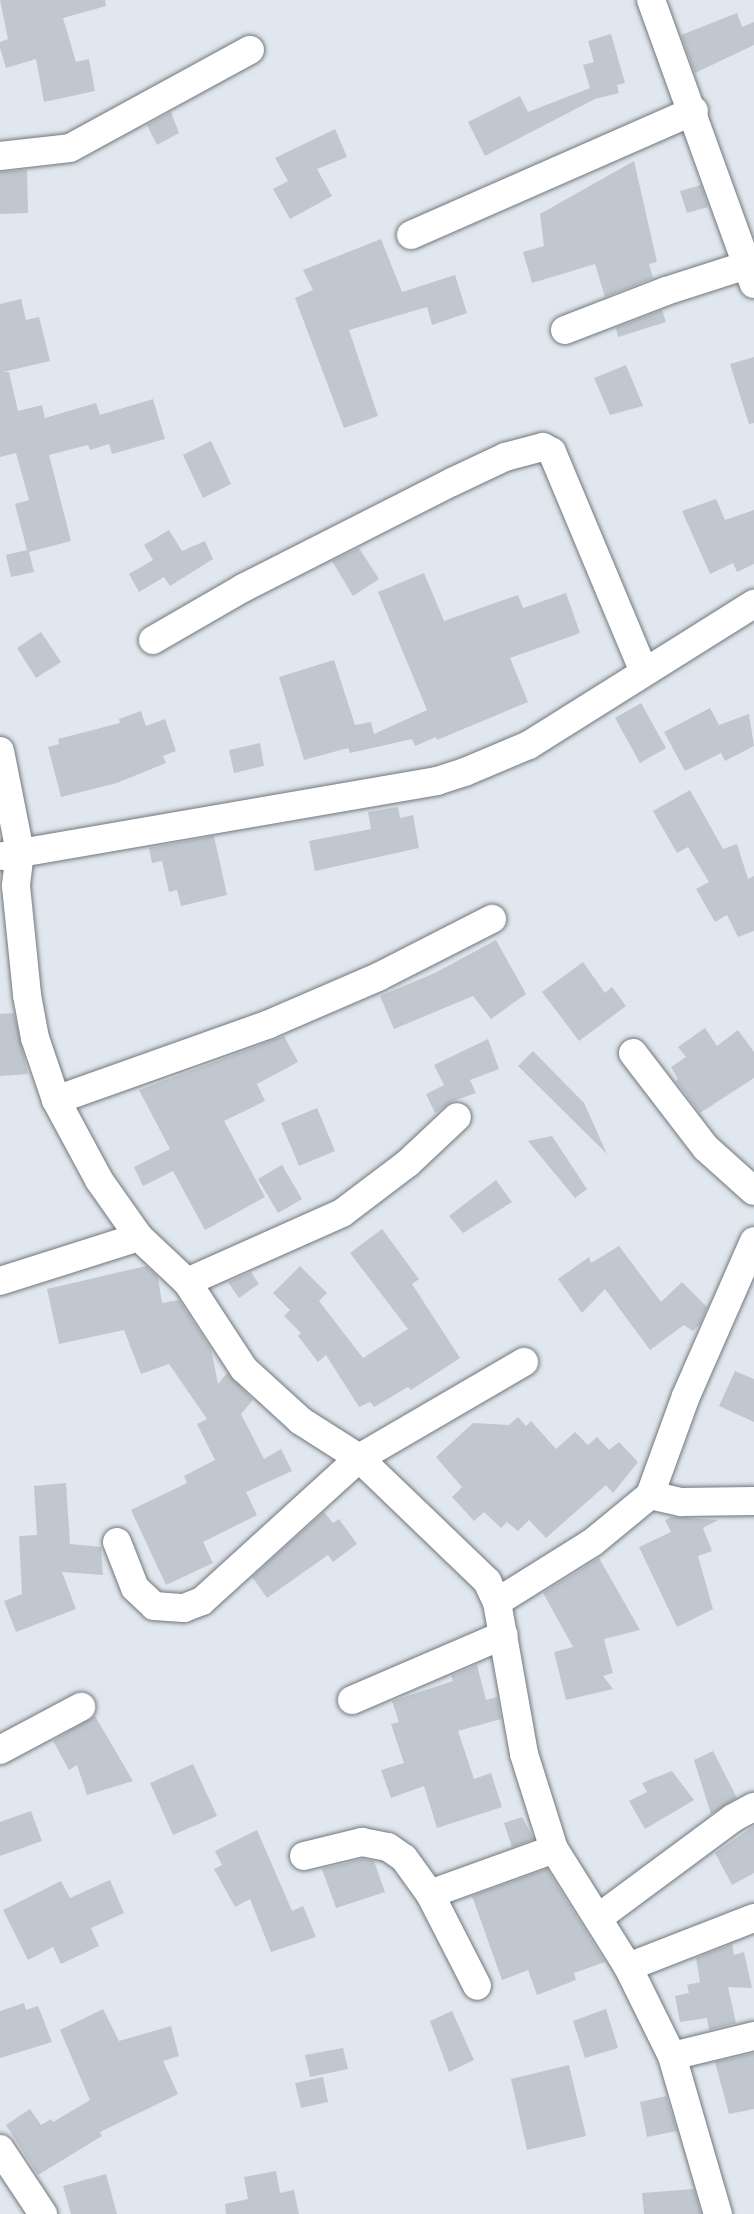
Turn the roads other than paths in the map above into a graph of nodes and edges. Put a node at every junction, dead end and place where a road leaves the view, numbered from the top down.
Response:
1 (651, 0) edge
2 (250, 50) dead end
3 (694, 111) junction
4 (0, 156) edge
5 (411, 236) dead end
6 (751, 275) edge
7 (565, 330) dead end
8 (754, 604) edge
9 (153, 640) dead end
10 (644, 672) junction
11 (0, 751) edge
12 (10, 854) edge
13 (492, 919) dead end
14 (633, 1053) dead end
15 (56, 1100) junction
16 (458, 1117) dead end
17 (754, 1191) edge
18 (140, 1237) junction
19 (754, 1241) edge
20 (0, 1281) edge
21 (187, 1282) junction
22 (524, 1362) dead end
23 (359, 1458) junction
24 (650, 1495) junction
25 (754, 1501) edge
26 (117, 1542) dead end
27 (497, 1602) junction
28 (504, 1635) junction
29 (352, 1700) dead end
30 (81, 1707) dead end
31 (0, 1750) edge
32 (754, 1807) edge
33 (554, 1849) junction
34 (304, 1856) dead end
35 (430, 1894) junction
36 (597, 1918) junction
37 (754, 1918) edge
38 (628, 1966) junction
39 (477, 1986) dead end
40 (754, 2036) edge
41 (672, 2056) junction
42 (0, 2149) edge
43 (43, 2214) edge
44 (718, 2214) edge

1 - 3 street
2 - 4 street
3 - 5 street
3 - 6 street
6 - 7 street
8 - 10 street
9 - 10 street
10 - 12 street
11 - 12 street
12 - 15 street
13 - 15 street
14 - 17 street
15 - 18 street
16 - 21 street
18 - 20 street
18 - 21 street
19 - 24 street
21 - 23 street
22 - 23 street
23 - 26 street
23 - 27 street
24 - 25 street
24 - 27 street
27 - 28 street
28 - 29 street
28 - 33 street
30 - 31 street
32 - 36 street
33 - 35 street
33 - 36 street
34 - 35 street
35 - 39 street
36 - 38 street
37 - 38 street
38 - 41 street
40 - 41 street
41 - 44 street
42 - 43 street

